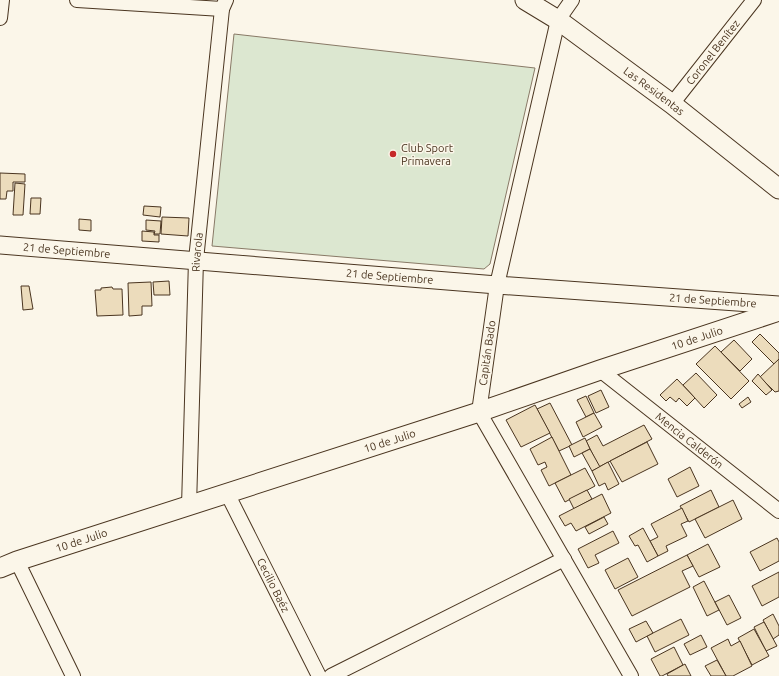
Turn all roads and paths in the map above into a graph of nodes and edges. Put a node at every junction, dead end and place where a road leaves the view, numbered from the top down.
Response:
1 (2, 0) edge
2 (77, 0) edge
3 (525, 0) edge
4 (572, 0) edge
5 (754, 0) edge
6 (224, 4) edge
7 (0, 18) edge
8 (558, 20) junction
9 (672, 104) junction
10 (779, 190) edge
11 (0, 245) edge
12 (196, 260) junction
13 (497, 285) junction
14 (779, 305) edge
15 (779, 311) edge
16 (600, 370) junction
17 (479, 412) junction
18 (228, 493) junction
19 (189, 506) junction
20 (779, 511) edge
21 (564, 559) junction
22 (17, 561) junction
23 (0, 568) edge
24 (73, 676) edge
25 (319, 676) edge
26 (331, 676) edge
27 (631, 676) edge

1 - 7 street
2 - 6 street
3 - 8 main road, Las Residentas
4 - 8 street, Capitán Bado
5 - 9 street, Coronel Benítez
6 - 12 street, Rivarola
8 - 9 main road, Las Residentas
8 - 13 street, Capitán Bado
9 - 10 main road, Las Residentas
11 - 12 street, 21 de Septiembre
12 - 13 street, 21 de Septiembre
12 - 19 street, Rivarola
13 - 14 street, 21 de Septiembre
13 - 17 street, Capitán Bado
15 - 16 main road, 10 de Julio
16 - 17 main road, 10 de Julio
16 - 20 street, Mencia Calderón
17 - 18 main road, 10 de Julio
17 - 21 street
18 - 19 main road, 10 de Julio
18 - 25 street, Cecilio Baéz
19 - 22 main road, 10 de Julio
21 - 26 street
21 - 27 street
22 - 23 main road, 10 de Julio
22 - 24 street

